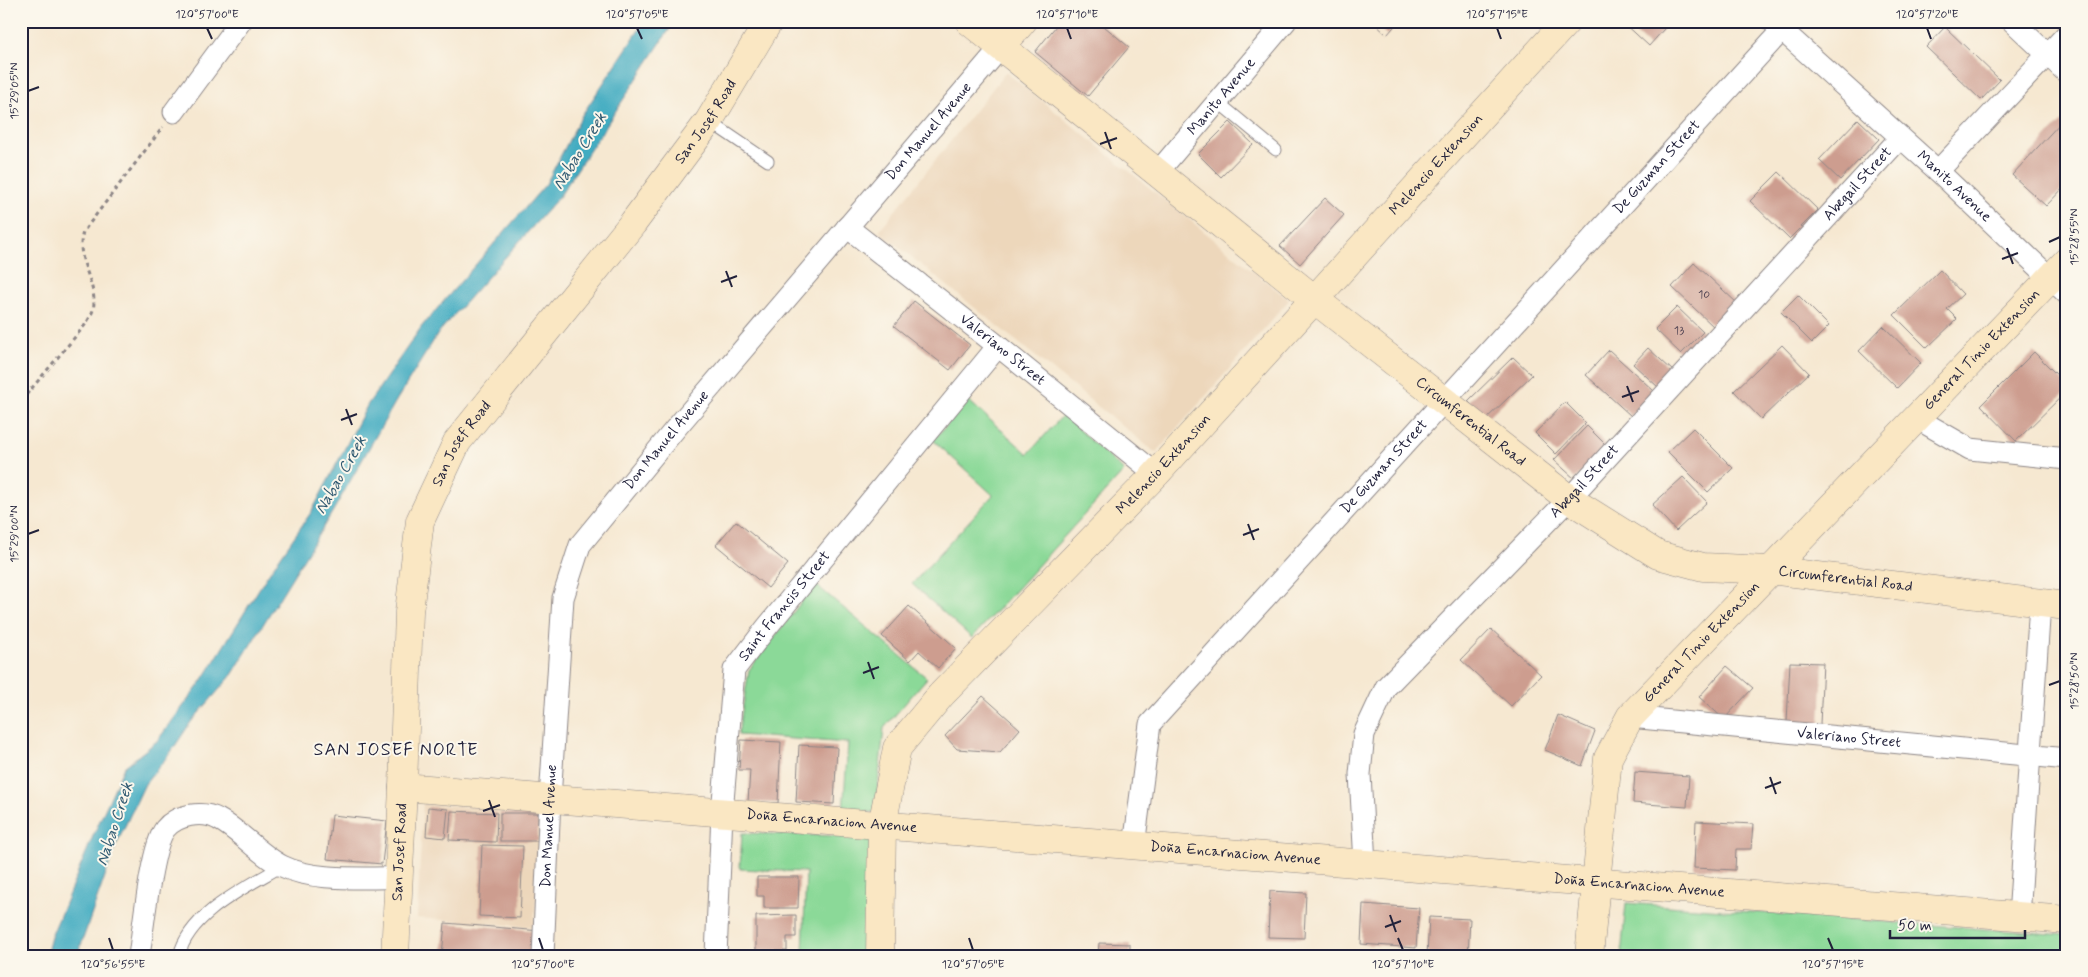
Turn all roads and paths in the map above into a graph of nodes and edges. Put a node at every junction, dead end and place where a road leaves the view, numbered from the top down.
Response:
1 (240, 21) edge
2 (769, 21) edge
3 (969, 21) edge
4 (1023, 21) edge
5 (1286, 21) edge
6 (1566, 21) edge
7 (2012, 21) edge
8 (1777, 26) edge
9 (2067, 34) edge
10 (1001, 47) junction
11 (2047, 55) junction
12 (2067, 73) edge
13 (1218, 102) junction
14 (174, 112) joint
15 (709, 121) junction
16 (1900, 138) junction
17 (1276, 150) dead end
18 (768, 161) dead end
19 (1938, 171) junction
20 (1158, 173) junction
21 (847, 227) junction
22 (2061, 278) edge
23 (1314, 299) junction
24 (998, 346) junction
25 (21, 401) edge
26 (1443, 401) junction
27 (1916, 418) junction
28 (2067, 459) edge
29 (1156, 474) junction
30 (1569, 499) junction
31 (1769, 570) junction
32 (2040, 604) junction
33 (2067, 606) edge
34 (1630, 717) junction
35 (2029, 756) junction
36 (2067, 759) edge
37 (403, 788) junction
38 (550, 799) junction
39 (722, 813) junction
40 (882, 826) junction
41 (1134, 846) junction
42 (1365, 864) junction
43 (282, 866) junction
44 (399, 878) junction
45 (1595, 883) junction
46 (2019, 916) junction
47 (2067, 920) edge
48 (139, 956) edge
49 (179, 956) edge
50 (395, 956) edge
51 (543, 956) edge
52 (716, 956) edge
53 (880, 956) edge
54 (1589, 956) edge

1 - 14 street
2 - 15 street, San Josef Road
3 - 10 street, Circumferential Road
4 - 10 street, Don Manuel Avenue
5 - 13 street, Manito Avenue
6 - 23 street, Melencio Extension
7 - 11 street
8 - 16 street, Manito Avenue
8 - 26 street, De Guzman Street
9 - 11 street
10 - 20 street, Circumferential Road
10 - 21 street, Don Manuel Avenue
11 - 12 street
11 - 19 street
13 - 17 lane
13 - 20 street, Manito Avenue
14 - 25 path
15 - 18 lane
15 - 37 street, San Josef Road
16 - 19 street, Manito Avenue
16 - 30 street, Abegail Street
19 - 22 street, Manito Avenue
20 - 23 street, Circumferential Road
21 - 24 street, Valeriano Street
21 - 38 street, Don Manuel Avenue
22 - 27 street, General Tinio Extension
23 - 26 street, Circumferential Road
23 - 29 street, Melencio Extension
24 - 29 street, Valeriano Street
24 - 39 street, Saint Francis Street
26 - 30 street, Circumferential Road
26 - 41 street, De Guzman Street
27 - 28 street
27 - 31 street, General Tinio Extension
29 - 40 street, Melencio Extension
30 - 31 street, Circumferential Road
30 - 42 street, Abegail Street
31 - 32 street, Circumferential Road
31 - 34 street, General Tinio Extension
32 - 33 street, Circumferential Road
32 - 35 street
34 - 35 street, Valeriano Street
34 - 45 street, General Tinio Extension
35 - 36 street, Valeriano Street
35 - 46 street
37 - 38 street, Doña Encarnacion Avenue
37 - 44 street, San Josef Road
38 - 39 street, Doña Encarnacion Avenue
38 - 51 street, Don Manuel Avenue
39 - 40 street, Doña Encarnacion Avenue
39 - 52 street, Saint Francis Street
40 - 41 street, Doña Encarnacion Avenue
40 - 53 street, Melencio Extension
41 - 42 street, Doña Encarnacion Avenue
42 - 45 street, Doña Encarnacion Avenue
43 - 44 street
43 - 48 street
43 - 49 lane
44 - 50 street, San Josef Road
45 - 46 street, Doña Encarnacion Avenue
45 - 54 street, General Tinio Extension
46 - 47 street, Doña Encarnacion Avenue

